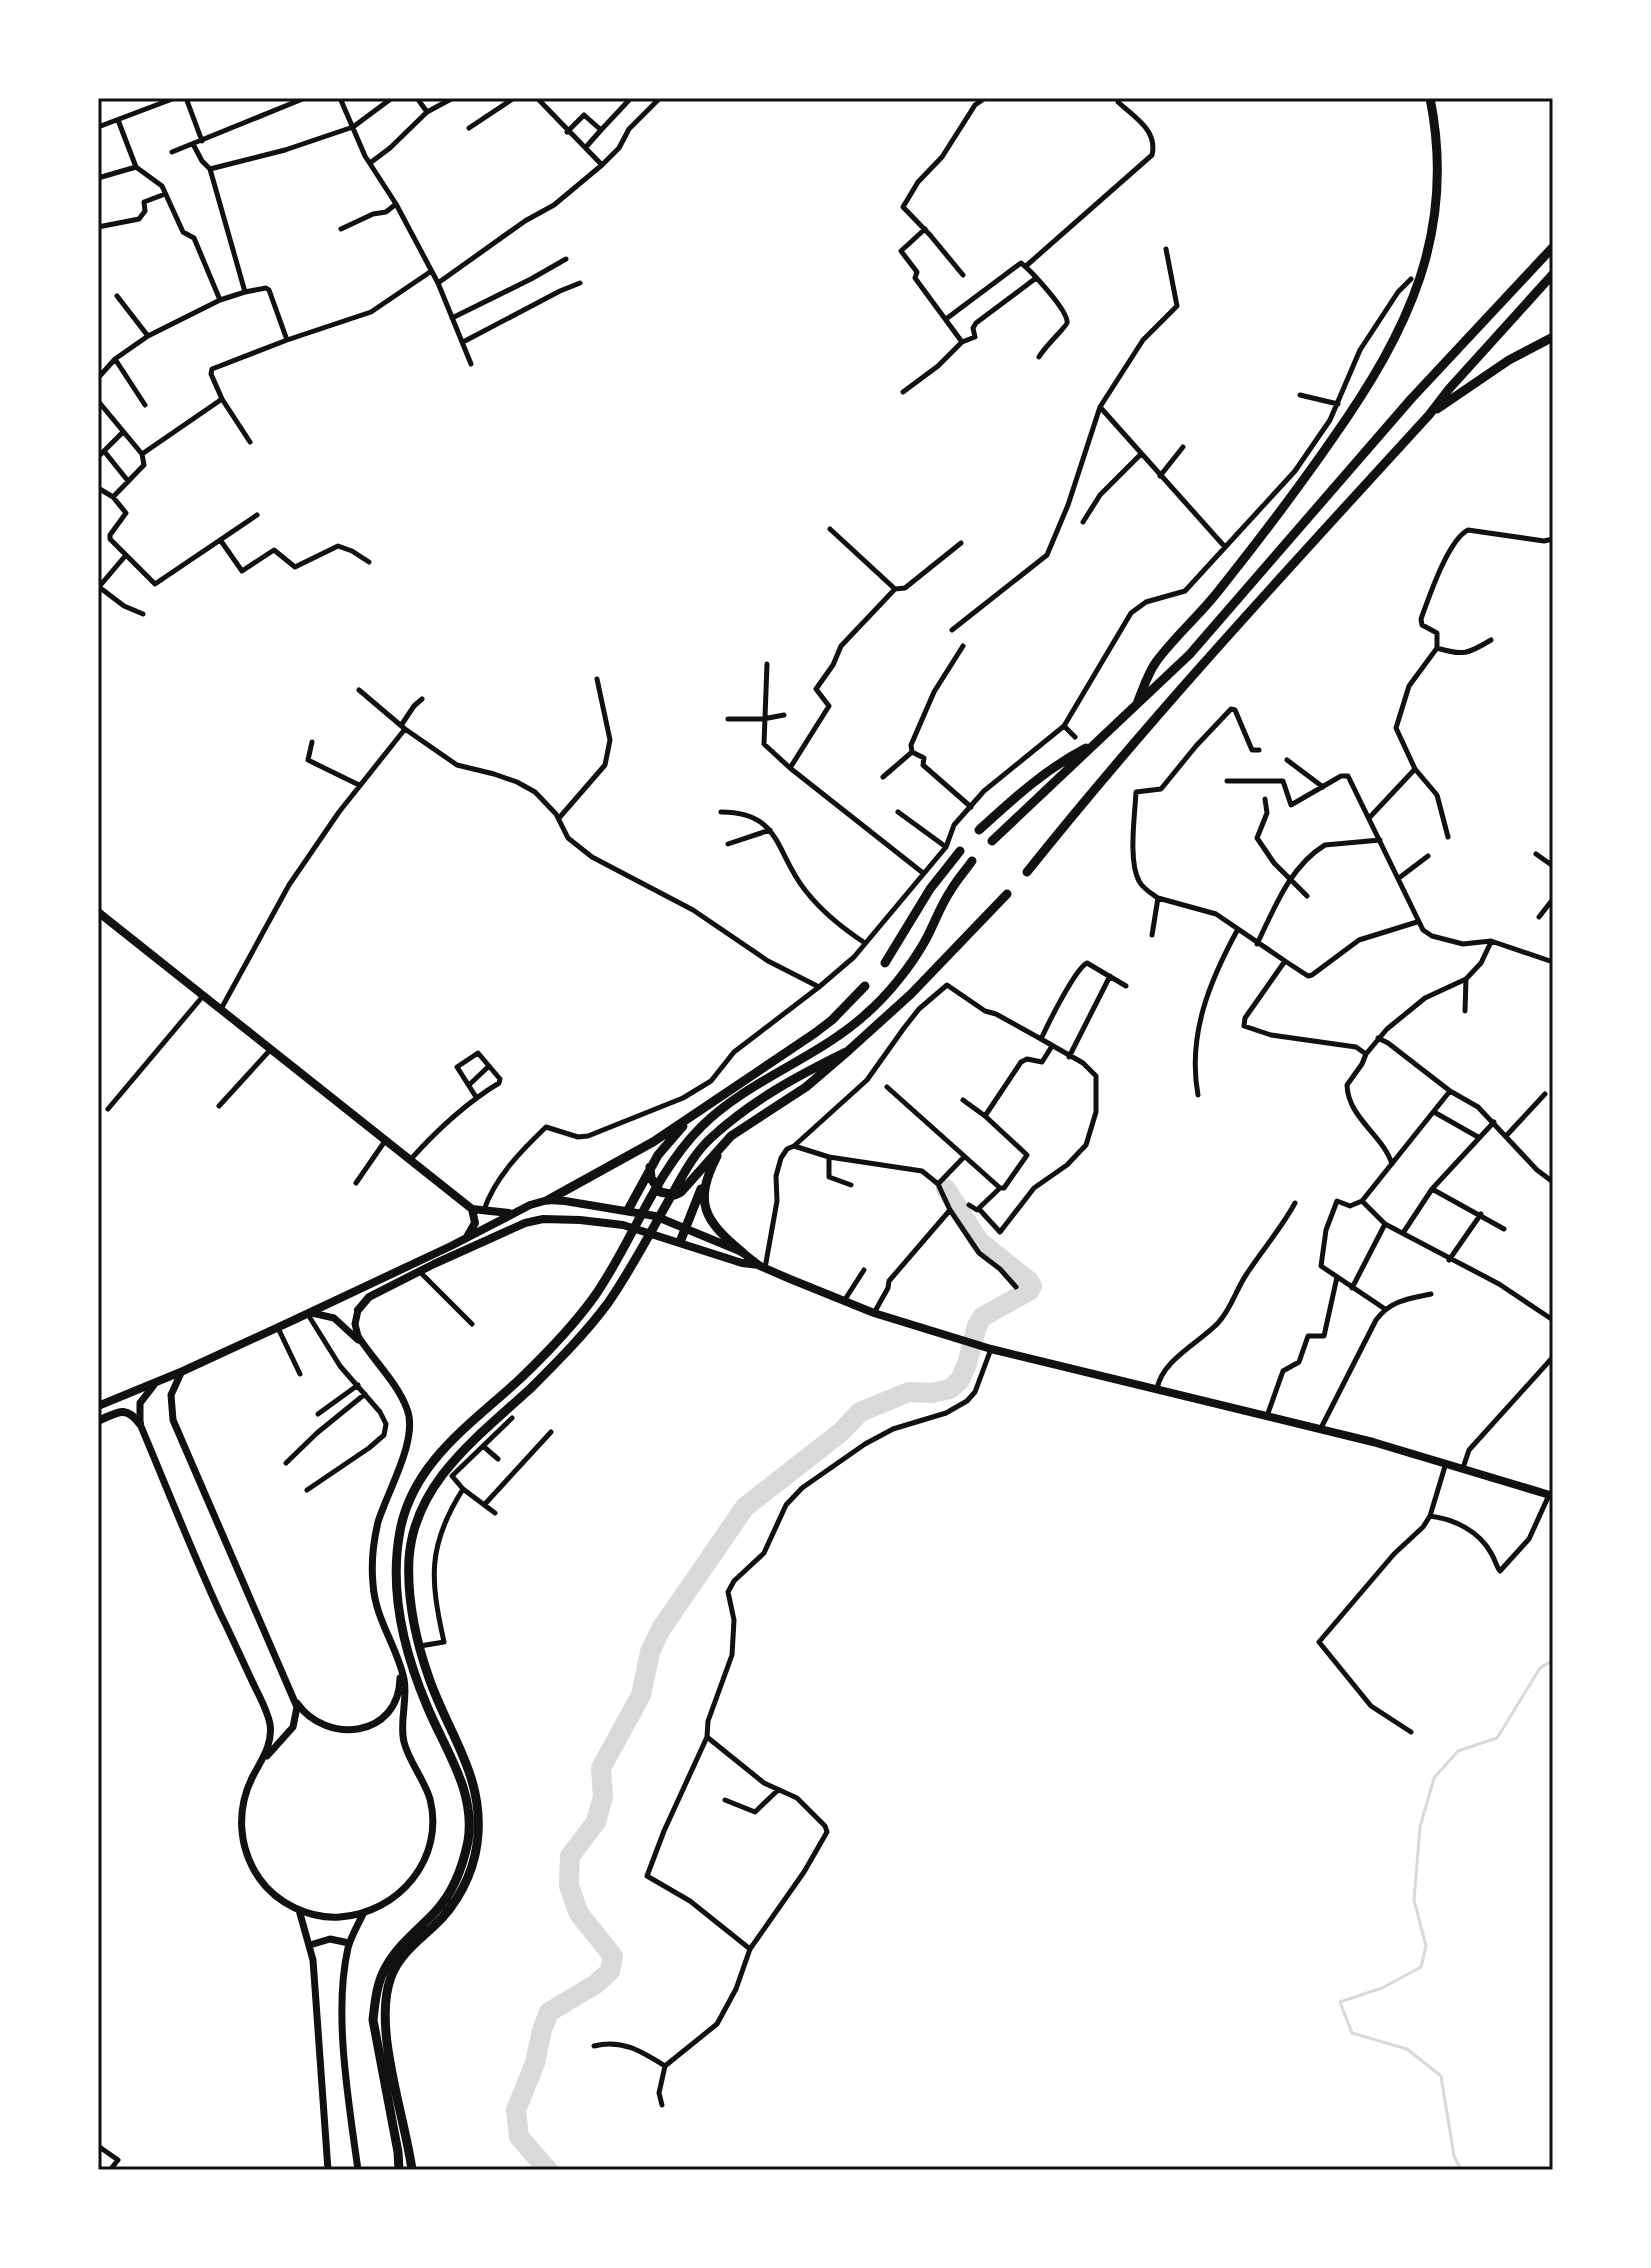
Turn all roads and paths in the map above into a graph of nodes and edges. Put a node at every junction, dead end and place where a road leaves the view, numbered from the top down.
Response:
1 (175, 98) edge
2 (186, 98) edge
3 (305, 98) edge
4 (340, 98) edge
5 (392, 98) edge
6 (417, 98) edge
7 (453, 98) edge
8 (514, 98) edge
9 (537, 98) edge
10 (631, 98) edge
11 (660, 98) edge
12 (984, 98) edge
13 (1117, 98) edge
14 (1430, 98) edge
15 (427, 112) junction
16 (118, 120) junction
17 (98, 127) edge
18 (353, 127) junction
19 (469, 128) dead end
20 (601, 130) junction
21 (567, 132) junction
22 (202, 141) junction
23 (193, 144) junction
24 (586, 147) junction
25 (172, 152) dead end
26 (370, 163) junction
27 (602, 165) junction
28 (136, 167) junction
29 (210, 169) junction
30 (98, 178) edge
31 (165, 194) junction
32 (396, 204) junction
33 (98, 227) edge
34 (341, 229) dead end
35 (925, 229) junction
36 (1553, 247) edge
37 (1166, 249) dead end
38 (566, 259) dead end
39 (1026, 266) junction
40 (430, 272) junction
41 (1553, 274) edge
42 (963, 275) dead end
43 (1036, 278) junction
44 (1411, 279) dead end
45 (438, 283) junction
46 (580, 283) dead end
47 (245, 292) junction
48 (117, 296) dead end
49 (220, 300) junction
50 (452, 318) junction
51 (946, 319) junction
52 (148, 336) junction
53 (1553, 337) edge
54 (287, 340) junction
55 (463, 342) junction
56 (962, 342) junction
57 (1039, 357) dead end
58 (115, 359) junction
59 (471, 364) dead end
60 (98, 378) edge
61 (903, 392) dead end
62 (1300, 395) dead end
63 (222, 399) junction
64 (98, 401) edge
65 (1338, 404) junction
66 (145, 405) dead end
67 (1100, 407) junction
68 (1429, 415) junction
69 (123, 432) junction
70 (250, 442) dead end
71 (1183, 447) dead end
72 (104, 451) junction
73 (142, 454) junction
74 (1141, 454) junction
75 (98, 457) edge
76 (1160, 476) junction
77 (128, 481) junction
78 (98, 488) edge
79 (113, 497) junction
80 (257, 515) dead end
81 (1083, 522) dead end
82 (830, 529) dead end
83 (1553, 539) edge
84 (221, 541) junction
85 (961, 543) dead end
86 (1225, 547) junction
87 (126, 555) junction
88 (369, 562) dead end
89 (101, 584) edge
90 (895, 589) junction
91 (143, 614) dead end
92 (952, 630) dead end
93 (1491, 640) dead end
94 (963, 646) dead end
95 (1437, 648) junction
96 (767, 664) dead end
97 (597, 679) dead end
98 (359, 690) dead end
99 (422, 699) dead end
100 (1134, 708) junction
101 (784, 715) dead end
102 (728, 719) dead end
103 (763, 719) junction
104 (1064, 726) junction
105 (404, 727) junction
106 (1075, 737) dead end
107 (1099, 741) junction
108 (312, 742) dead end
109 (1259, 750) dead end
110 (912, 752) junction
111 (1287, 760) dead end
112 (790, 768) junction
113 (1415, 769) junction
114 (883, 777) dead end
115 (1227, 781) dead end
116 (359, 785) junction
117 (1323, 787) junction
118 (1265, 799) dead end
119 (971, 807) junction
120 (721, 812) dead end
121 (898, 812) dead end
122 (1370, 817) junction
123 (559, 818) junction
124 (770, 830) junction
125 (979, 830) dead end
126 (1448, 837) dead end
127 (1380, 840) junction
128 (992, 841) dead end
129 (728, 844) dead end
130 (946, 847) junction
131 (960, 851) dead end
132 (1536, 854) dead end
133 (1428, 856) dead end
134 (972, 861) dead end
135 (1553, 866) edge
136 (1027, 872) dead end
137 (923, 873) junction
138 (1291, 877) junction
139 (1399, 878) junction
140 (1007, 894) dead end
141 (1307, 896) dead end
142 (1158, 898) junction
143 (1553, 899) edge
144 (98, 912) edge
145 (1539, 917) dead end
146 (1417, 922) junction
147 (1238, 929) junction
148 (1152, 935) dead end
149 (1491, 941) junction
150 (865, 943) junction
151 (1257, 944) junction
152 (1285, 961) junction
153 (1553, 962) edge
154 (885, 963) dead end
155 (1110, 976) junction
156 (1466, 979) junction
157 (865, 986) dead end
158 (1126, 986) dead end
159 (819, 987) junction
160 (203, 995) junction
161 (221, 1009) junction
162 (1465, 1011) dead end
163 (1378, 1038) junction
164 (1041, 1039) junction
165 (1052, 1046) junction
166 (271, 1049) junction
167 (848, 1051) junction
168 (1366, 1054) junction
169 (1069, 1057) junction
170 (489, 1066) junction
171 (469, 1085) junction
172 (887, 1087) dead end
173 (1450, 1091) junction
174 (1545, 1094) dead end
175 (1198, 1095) dead end
176 (476, 1097) junction
177 (963, 1100) dead end
178 (219, 1106) dead end
179 (108, 1109) dead end
180 (700, 1110) junction
181 (1434, 1112) junction
182 (985, 1116) junction
183 (1494, 1122) junction
184 (1506, 1136) junction
185 (1478, 1137) junction
186 (386, 1140) junction
187 (724, 1142) junction
188 (794, 1146) junction
189 (829, 1157) junction
190 (964, 1157) junction
191 (410, 1160) junction
192 (1393, 1165) junction
193 (650, 1167) junction
194 (707, 1176) junction
195 (1553, 1182) edge
196 (356, 1183) dead end
197 (938, 1184) junction
198 (851, 1185) dead end
199 (1000, 1188) junction
200 (1432, 1189) junction
201 (548, 1200) junction
202 (1362, 1201) junction
203 (1295, 1203) dead end
204 (969, 1205) dead end
205 (472, 1209) junction
206 (979, 1209) junction
207 (628, 1210) junction
208 (950, 1210) junction
209 (484, 1211) junction
210 (514, 1212) junction
211 (1481, 1214) junction
212 (1385, 1224) junction
213 (623, 1225) junction
214 (685, 1228) junction
215 (1504, 1229) dead end
216 (1403, 1233) junction
217 (464, 1240) junction
218 (680, 1242) junction
219 (742, 1252) junction
220 (1449, 1260) junction
221 (762, 1267) junction
222 (864, 1270) dead end
223 (419, 1271) junction
224 (1337, 1277) junction
225 (1016, 1287) dead end
226 (1352, 1288) junction
227 (1431, 1294) dead end
228 (844, 1301) junction
229 (1385, 1309) junction
230 (358, 1310) joint
231 (307, 1313) junction
232 (874, 1313) junction
233 (1553, 1320) edge
234 (472, 1324) dead end
235 (278, 1327) junction
236 (988, 1348) junction
237 (1553, 1357) edge
238 (382, 1370) junction
239 (183, 1371) junction
240 (300, 1374) dead end
241 (162, 1380) junction
242 (358, 1385) junction
243 (1157, 1391) junction
244 (365, 1394) junction
245 (98, 1406) edge
246 (318, 1414) dead end
247 (1267, 1416) junction
248 (512, 1418) dead end
249 (98, 1421) edge
250 (140, 1424) junction
251 (1321, 1428) junction
252 (551, 1432) dead end
253 (483, 1446) junction
254 (498, 1459) dead end
255 (1446, 1462) junction
256 (286, 1463) dead end
257 (1463, 1468) junction
258 (463, 1489) junction
259 (307, 1490) dead end
260 (1551, 1496) edge
261 (485, 1504) junction
262 (495, 1513) dead end
263 (1430, 1516) junction
264 (420, 1646) junction
265 (394, 1650) junction
266 (294, 1697) junction
267 (1411, 1732) dead end
268 (707, 1737) junction
269 (261, 1763) junction
270 (778, 1790) junction
271 (725, 1800) dead end
272 (299, 1910) junction
273 (363, 1914) junction
274 (349, 1943) junction
275 (310, 1945) junction
276 (750, 1949) junction
277 (594, 2046) dead end
278 (665, 2066) junction
279 (662, 2105) dead end
280 (98, 2146) edge
281 (110, 2170) edge
282 (328, 2170) edge
283 (358, 2170) edge
284 (399, 2170) edge
285 (412, 2170) edge

1 - 16 street
2 - 22 street
3 - 22 street
4 - 18 street
5 - 18 street
6 - 15 street
7 - 15 street
8 - 19 street
9 - 21 street
10 - 20 street
11 - 27 street
12 - 35 street
13 - 39 street
14 - 100 highway
15 - 26 street
16 - 17 street
16 - 28 street
18 - 26 street
18 - 29 street
20 - 21 street
20 - 24 street
21 - 24 street
22 - 23 street
23 - 25 street
23 - 29 street
24 - 27 street
26 - 32 street
27 - 45 street
28 - 30 street
28 - 31 street
29 - 47 street
31 - 33 street
31 - 49 street
32 - 34 street
32 - 40 street
35 - 42 street
35 - 51 street
36 - 100 highway
37 - 67 street
38 - 50 street
39 - 43 street
39 - 51 street
40 - 45 street
40 - 54 street
41 - 68 highway
43 - 56 street
43 - 57 street
44 - 65 street
45 - 50 street
46 - 55 street
47 - 49 street
47 - 54 street
48 - 52 street
49 - 52 street
50 - 55 street
51 - 56 street
52 - 58 street
53 - 68 highway
54 - 63 street
55 - 59 street
56 - 61 street
58 - 60 street
58 - 66 street
62 - 65 street
63 - 70 street
63 - 73 street
64 - 69 street
65 - 86 street
67 - 74 street
67 - 92 street
68 - 136 highway
69 - 72 street
69 - 73 street
71 - 76 street
72 - 75 street
72 - 77 street
73 - 77 street
74 - 76 street
74 - 81 street
76 - 86 street
77 - 79 street
78 - 79 street
79 - 87 street
80 - 84 street
82 - 90 street
83 - 95 street
84 - 87 street
84 - 88 street
85 - 90 street
86 - 104 street
87 - 89 street
89 - 91 street
90 - 112 street
93 - 95 street
94 - 110 street
95 - 113 street
96 - 103 street
97 - 123 street
98 - 105 street
99 - 105 street
100 - 107 highway
101 - 103 street
102 - 103 street
103 - 112 street
104 - 106 street
104 - 119 street
105 - 116 street
105 - 123 street
107 - 125 highway
107 - 128 highway
108 - 116 street
109 - 142 street
110 - 114 street
110 - 119 street
111 - 117 street
112 - 137 street
113 - 122 street
113 - 126 street
115 - 117 street
116 - 161 street
117 - 122 street
118 - 138 street
119 - 130 street
120 - 124 street
121 - 130 street
122 - 127 street
123 - 159 street
124 - 129 street
124 - 150 street
127 - 138 street
127 - 139 street
130 - 137 street
131 - 154 highway
132 - 135 street
133 - 139 street
134 - 284 highway
137 - 150 street
138 - 141 street
138 - 151 street
139 - 146 street
140 - 167 highway
142 - 147 street
142 - 148 street
143 - 145 street
144 - 160 highway
146 - 149 street
146 - 152 street
147 - 151 street
147 - 175 street
149 - 153 street
149 - 156 street
150 - 159 street
151 - 152 street
152 - 168 street
155 - 158 street
155 - 164 street
155 - 169 street
156 - 162 street
156 - 163 street
157 - 180 highway
159 - 209 street
160 - 161 highway
160 - 179 street
161 - 166 highway
163 - 168 street
163 - 173 street
164 - 165 street
164 - 188 street
165 - 169 street
165 - 182 street
166 - 178 street
166 - 186 highway
167 - 187 highway
167 - 264 highway
168 - 192 street
169 - 206 street
170 - 171 street
170 - 171 street
170 - 176 street
171 - 176 street
172 - 190 street
173 - 181 street
173 - 183 street
174 - 184 street
176 - 191 street
177 - 182 street
180 - 193 highway
180 - 201 highway
181 - 185 street
181 - 192 street
182 - 199 street
183 - 184 street
183 - 185 street
184 - 195 street
185 - 200 street
186 - 191 highway
186 - 196 street
187 - 193 highway
187 - 194 highway
188 - 189 street
188 - 221 street
189 - 197 street
189 - 198 street
190 - 197 street
190 - 199 street
191 - 205 highway
192 - 202 street
193 - 207 highway
194 - 214 highway
194 - 219 highway
197 - 208 street
199 - 206 street
200 - 211 street
200 - 216 street
201 - 207 highway
201 - 210 highway
202 - 212 street
202 - 224 street
203 - 243 street
204 - 206 street
205 - 209 highway
205 - 217 highway
207 - 213 highway
207 - 214 highway
208 - 225 street
208 - 232 street
209 - 210 highway
210 - 217 highway
211 - 215 street
211 - 220 street
212 - 216 street
212 - 226 street
213 - 218 highway
213 - 223 highway
214 - 218 highway
214 - 219 highway
216 - 220 street
217 - 231 highway
218 - 221 highway
219 - 221 highway
220 - 233 street
221 - 228 highway
222 - 228 street
223 - 230 highway
223 - 234 street
224 - 226 street
224 - 247 street
226 - 229 street
227 - 229 street
228 - 232 highway
229 - 251 street
230 - 238 main road
231 - 235 highway
231 - 238 main road
231 - 242 street
232 - 236 highway
235 - 239 highway
235 - 240 street
236 - 243 highway
236 - 268 street
237 - 257 street
238 - 265 main road
239 - 241 highway
239 - 266 main road
241 - 245 highway
241 - 250 main road
242 - 244 street
242 - 246 street
243 - 247 highway
244 - 256 street
244 - 259 street
247 - 251 highway
248 - 253 street
249 - 250 highway
250 - 269 main road
251 - 255 highway
252 - 261 street
253 - 254 street
253 - 258 street
255 - 257 highway
255 - 263 street
257 - 260 highway
258 - 261 street
258 - 264 street
260 - 263 street
261 - 262 street
263 - 267 street
264 - 285 highway
265 - 266 main road
265 - 273 main road
266 - 269 main road
268 - 270 street
268 - 276 street
269 - 272 main road
270 - 271 street
270 - 276 street
272 - 273 main road
272 - 275 main road
273 - 274 main road
274 - 275 main road
274 - 283 main road
275 - 282 main road
276 - 278 street
277 - 278 street
278 - 279 street
280 - 281 street

